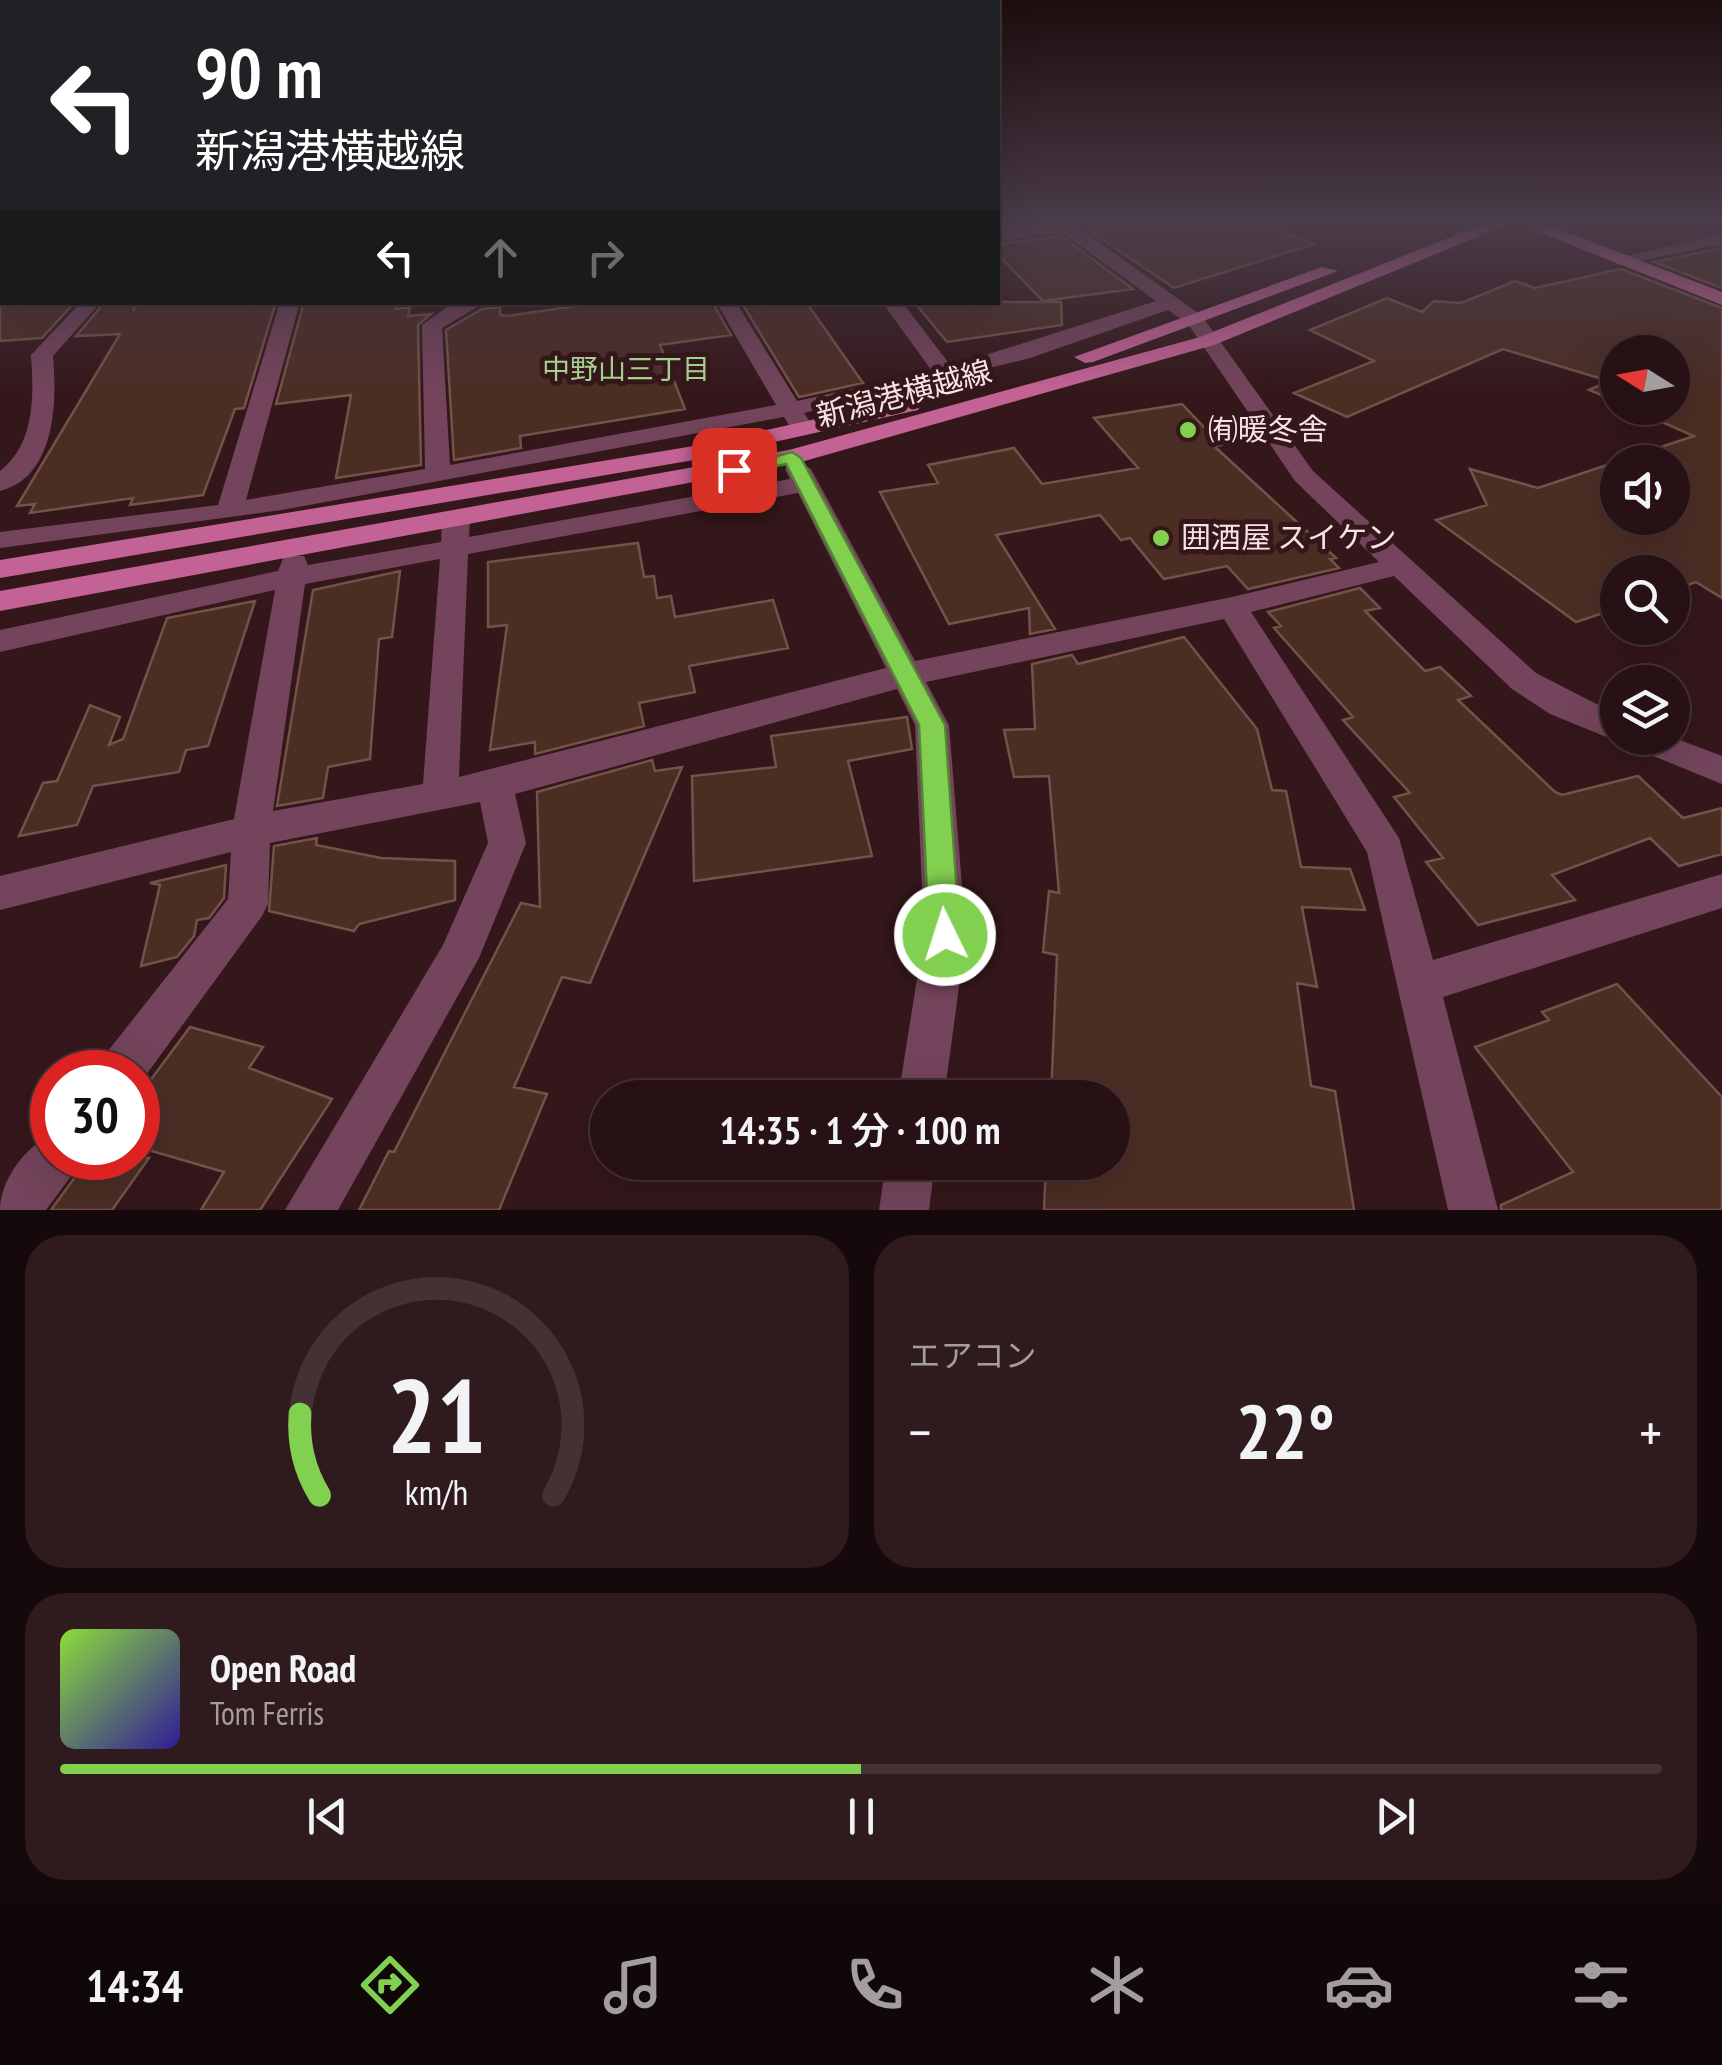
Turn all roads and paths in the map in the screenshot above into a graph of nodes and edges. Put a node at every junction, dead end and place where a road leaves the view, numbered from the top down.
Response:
1 (1136, 277) edge
2 (1332, 277) edge
3 (1351, 277) edge
4 (1665, 277) edge
5 (1722, 299) edge
6 (1171, 302) junction
7 (89, 305) edge
8 (289, 305) edge
9 (462, 305) edge
10 (728, 305) edge
11 (893, 305) edge
12 (1201, 331) junction
13 (946, 374) junction
14 (790, 410) junction
15 (800, 458) junction
16 (438, 474) junction
17 (0, 483) edge
18 (230, 510) junction
19 (456, 536) junction
20 (0, 540) edge
21 (293, 564) junction
22 (1400, 566) junction
23 (0, 569) edge
24 (0, 601) edge
25 (1232, 606) junction
26 (0, 641) edge
27 (908, 674) junction
28 (1600, 722) edge
29 (1682, 755) edge
30 (1722, 770) edge
31 (495, 785) junction
32 (440, 798) junction
33 (251, 832) junction
34 (1722, 890) edge
35 (5, 896) edge
36 (1417, 985) junction
37 (137, 1050) edge
38 (924, 1080) edge
39 (38, 1180) edge
40 (909, 1180) edge
41 (15, 1210) edge
42 (310, 1210) edge
43 (904, 1210) edge
44 (1473, 1210) edge

1 - 6 street
2 - 12 main road, 新潟港横越線
3 - 12 main road, 新潟港横越線
4 - 5 main road
6 - 12 street
6 - 13 street
7 - 17 street
8 - 18 street
9 - 16 street
10 - 14 street
11 - 13 street
12 - 15 main road, 新潟港横越線
12 - 22 street
13 - 14 street
14 - 15 street
14 - 16 street
15 - 19 street
15 - 23 main road, 新潟港横越線
15 - 27 street
16 - 18 street
18 - 20 street
19 - 21 street
19 - 32 street
21 - 24 main road
21 - 26 street
21 - 33 street
22 - 25 street
22 - 28 street
25 - 27 street
25 - 36 street
27 - 31 street
27 - 38 street
29 - 30 street
31 - 32 street
31 - 42 street
32 - 33 street
33 - 35 street
33 - 37 street
34 - 36 street
36 - 44 street
39 - 41 street
40 - 43 street

